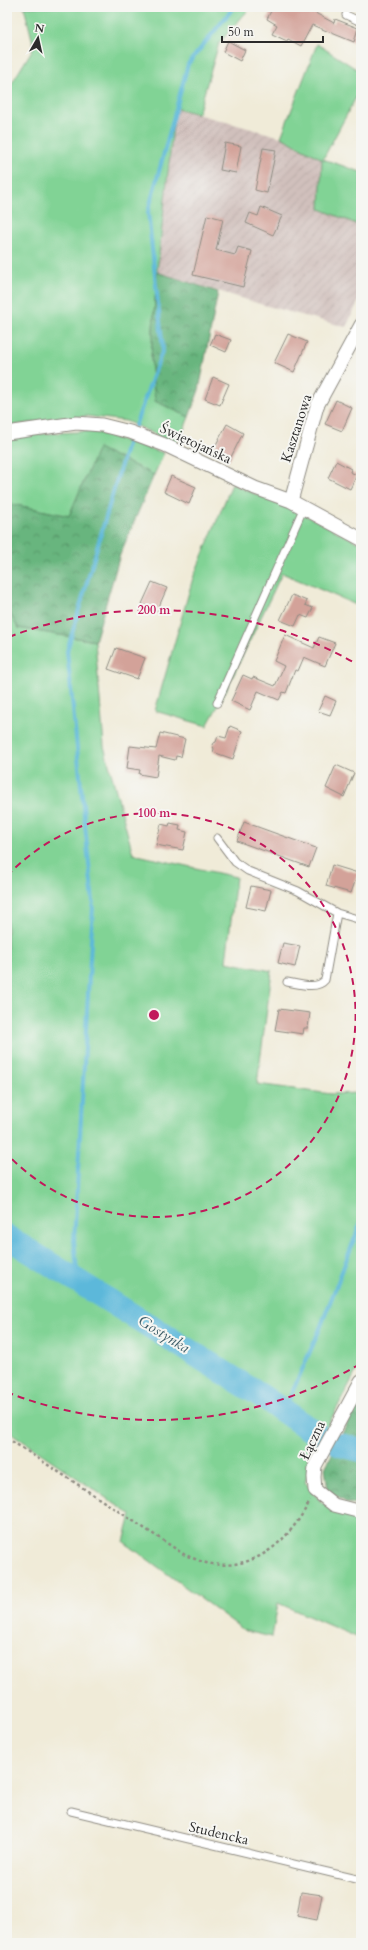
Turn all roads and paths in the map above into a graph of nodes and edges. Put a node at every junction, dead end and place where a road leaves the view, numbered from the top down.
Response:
1 (346, 16) dead end
2 (361, 22) edge
3 (361, 325) edge
4 (7, 433) edge
5 (292, 501) junction
6 (304, 507) junction
7 (361, 539) edge
8 (217, 703) dead end
9 (217, 838) dead end
10 (337, 912) junction
11 (361, 920) edge
12 (287, 982) dead end
13 (361, 1381) edge
14 (7, 1438) edge
15 (315, 1490) junction
16 (361, 1512) edge
17 (71, 1811) dead end
18 (361, 1880) edge

1 - 2 lane
3 - 5 street, Kasztanowa
4 - 5 street, Świętojańska
5 - 6 street, Świętojańska
6 - 7 street, Świętojańska
6 - 8 lane
9 - 10 lane
10 - 11 lane
10 - 12 lane
13 - 15 street, Łączna
14 - 15 path
15 - 16 street
17 - 18 lane, Studencka

